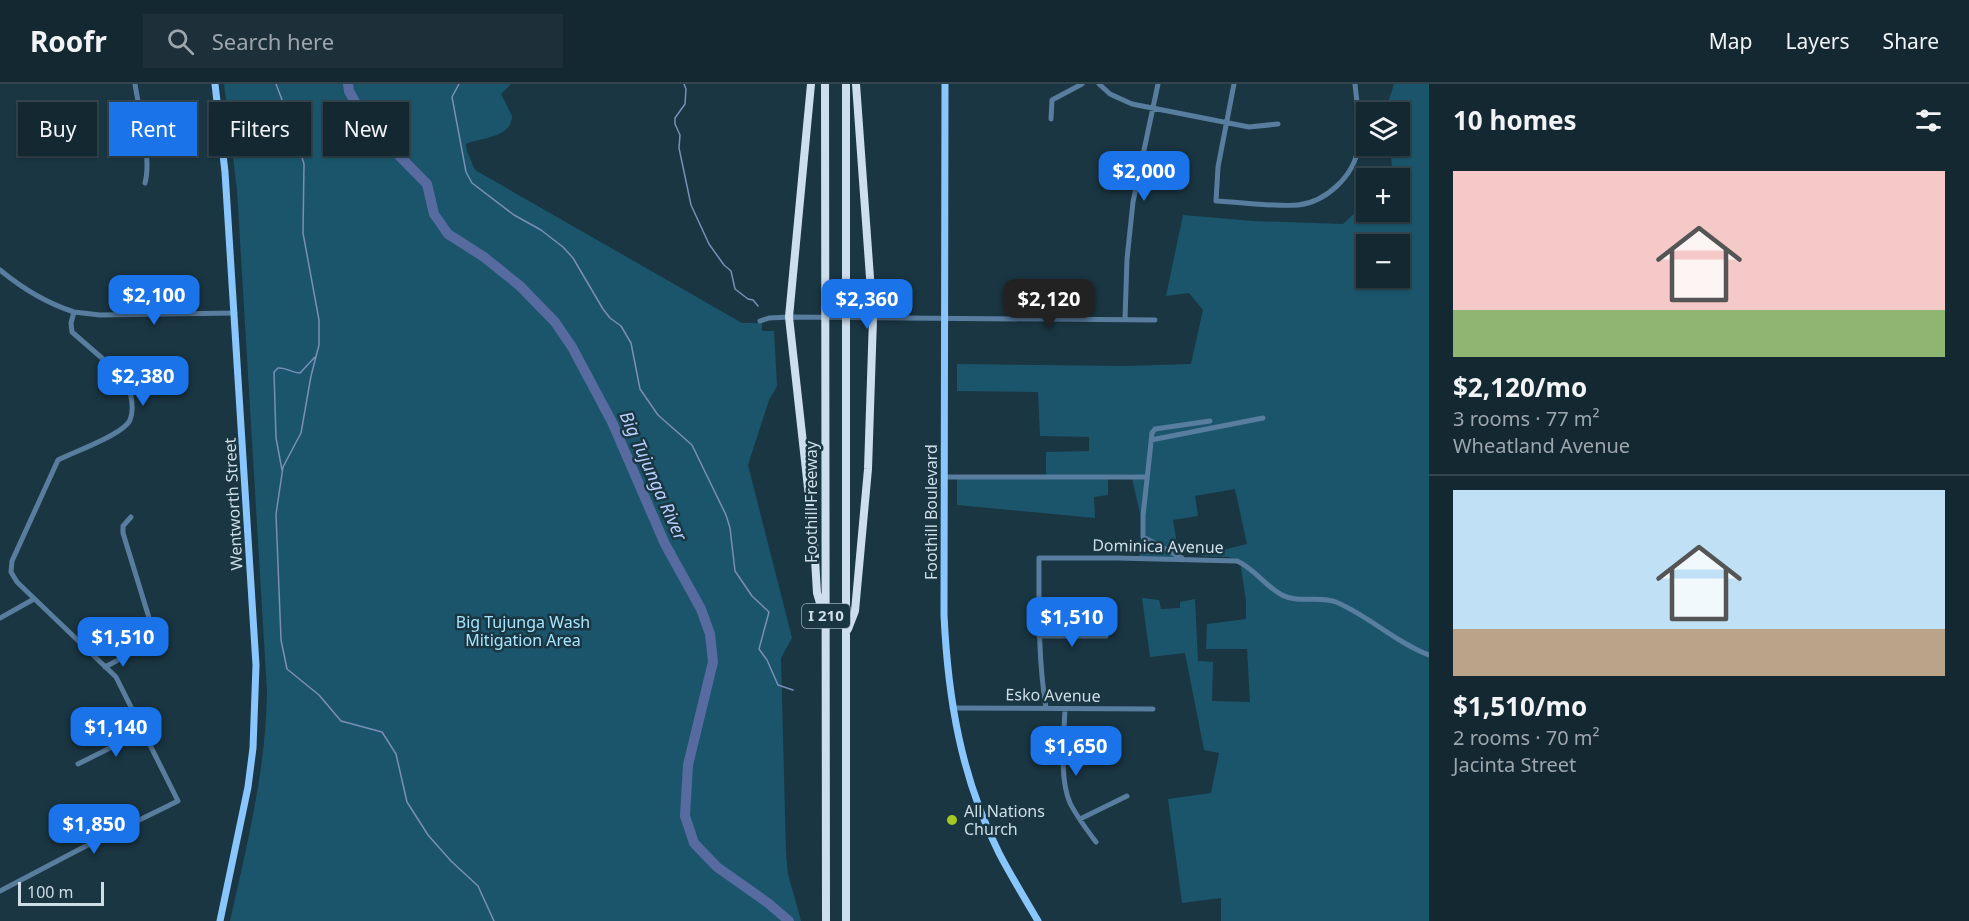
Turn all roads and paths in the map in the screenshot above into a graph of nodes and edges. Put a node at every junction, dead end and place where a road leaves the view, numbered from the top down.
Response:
1 (135, 84) edge
2 (215, 84) edge
3 (811, 84) edge
4 (825, 84) edge
5 (846, 84) edge
6 (856, 84) edge
7 (945, 84) edge
8 (1082, 84) edge
9 (1099, 84) edge
10 (1158, 84) edge
11 (1234, 84) edge
12 (1355, 84) edge
13 (1153, 108) junction
14 (1051, 119) dead end
15 (1227, 122) junction
16 (1278, 124) dead end
17 (146, 183) dead end
18 (0, 270) edge
19 (74, 312) junction
20 (235, 313) junction
21 (789, 317) junction
22 (945, 318) junction
23 (873, 319) junction
24 (1125, 319) junction
25 (1155, 320) dead end
26 (760, 321) dead end
27 (1263, 418) dead end
28 (1210, 421) dead end
29 (1151, 440) junction
30 (945, 477) junction
31 (1146, 477) junction
32 (131, 517) dead end
33 (1184, 559) junction
34 (34, 599) junction
35 (0, 618) edge
36 (826, 627) junction
37 (846, 632) junction
38 (1039, 636) junction
39 (1106, 636) dead end
40 (1429, 655) edge
41 (105, 667) junction
42 (952, 708) junction
43 (1046, 708) junction
44 (1065, 709) junction
45 (1153, 709) dead end
46 (144, 731) junction
47 (78, 764) dead end
48 (1127, 796) dead end
49 (1080, 819) junction
50 (1095, 842) dead end
51 (0, 891) edge
52 (220, 921) edge
53 (826, 921) edge
54 (846, 921) edge
55 (1038, 921) edge

1 - 17 street
2 - 20 main road, Wentworth Street
3 - 21 highway
4 - 36 highway, Foothill Freeway / I 210
5 - 37 highway, I 210
6 - 23 highway
7 - 22 main road, Foothill Boulevard
8 - 14 street
9 - 13 street
10 - 13 street
11 - 15 street
12 - 15 street
13 - 15 street
13 - 24 street
15 - 16 street
18 - 19 street
19 - 20 street
19 - 34 street
20 - 52 main road, Wentworth Street
21 - 23 street
21 - 26 street
21 - 36 highway
22 - 23 street
22 - 24 street
22 - 30 main road, Foothill Boulevard
23 - 37 highway
24 - 25 street
27 - 29 street
28 - 29 street
29 - 31 street
30 - 31 street
30 - 42 main road, Foothill Boulevard
31 - 33 street
32 - 41 street
33 - 38 street, Dominica Avenue
33 - 40 street, Dominica Avenue
34 - 35 street
34 - 41 street
36 - 53 highway, Foothill Freeway / I 210
37 - 54 highway, I 210
38 - 39 street
38 - 43 street
41 - 46 street
42 - 43 street, Esko Avenue
42 - 55 main road, Foothill Boulevard
43 - 44 street, Esko Avenue
44 - 45 street, Esko Avenue
44 - 49 street
46 - 47 street
46 - 51 street
48 - 49 street
49 - 50 street

